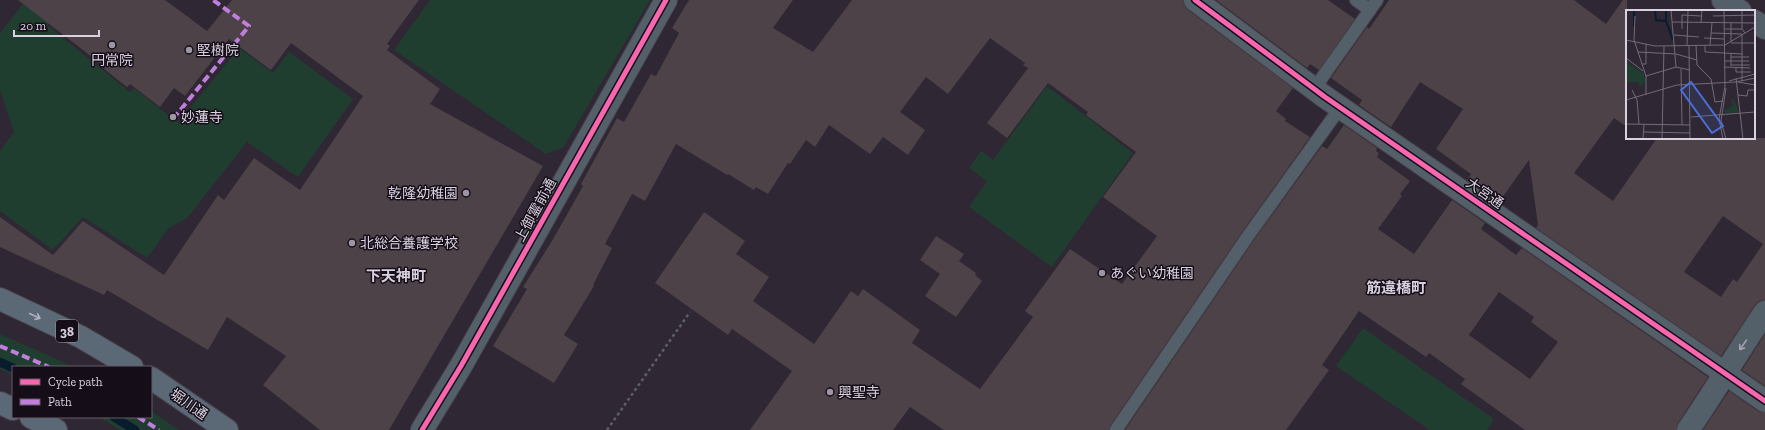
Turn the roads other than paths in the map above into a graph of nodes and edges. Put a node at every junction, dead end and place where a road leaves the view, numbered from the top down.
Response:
1 (666, 0) edge
2 (1195, 0) edge
3 (1356, 0) edge
4 (1377, 0) edge
5 (1723, 0) edge
6 (1370, 10) junction
7 (1738, 10) edge
8 (1755, 22) edge
9 (1765, 28) edge
10 (1314, 90) junction
11 (1340, 108) junction
12 (0, 299) edge
13 (1765, 312) edge
14 (130, 366) edge
15 (1725, 373) junction
16 (152, 379) edge
17 (1765, 401) edge
18 (0, 403) edge
19 (12, 409) edge
20 (33, 418) edge
21 (56, 430) edge
22 (227, 430) edge
23 (422, 430) edge
24 (1116, 430) edge
25 (1688, 430) edge

1 - 23 street, 上御霊前通
2 - 10 street, 大宮通
3 - 6 lane
4 - 6 lane
5 - 7 street
6 - 10 lane
8 - 9 street
10 - 11 street, 大宮通
11 - 15 street, 大宮通
11 - 24 lane
12 -> 14 main road, 38
13 -> 15 street
15 - 17 street, 大宮通
15 - 25 street
16 - 22 main road, 堀川通
18 - 19 main road
20 - 21 main road

